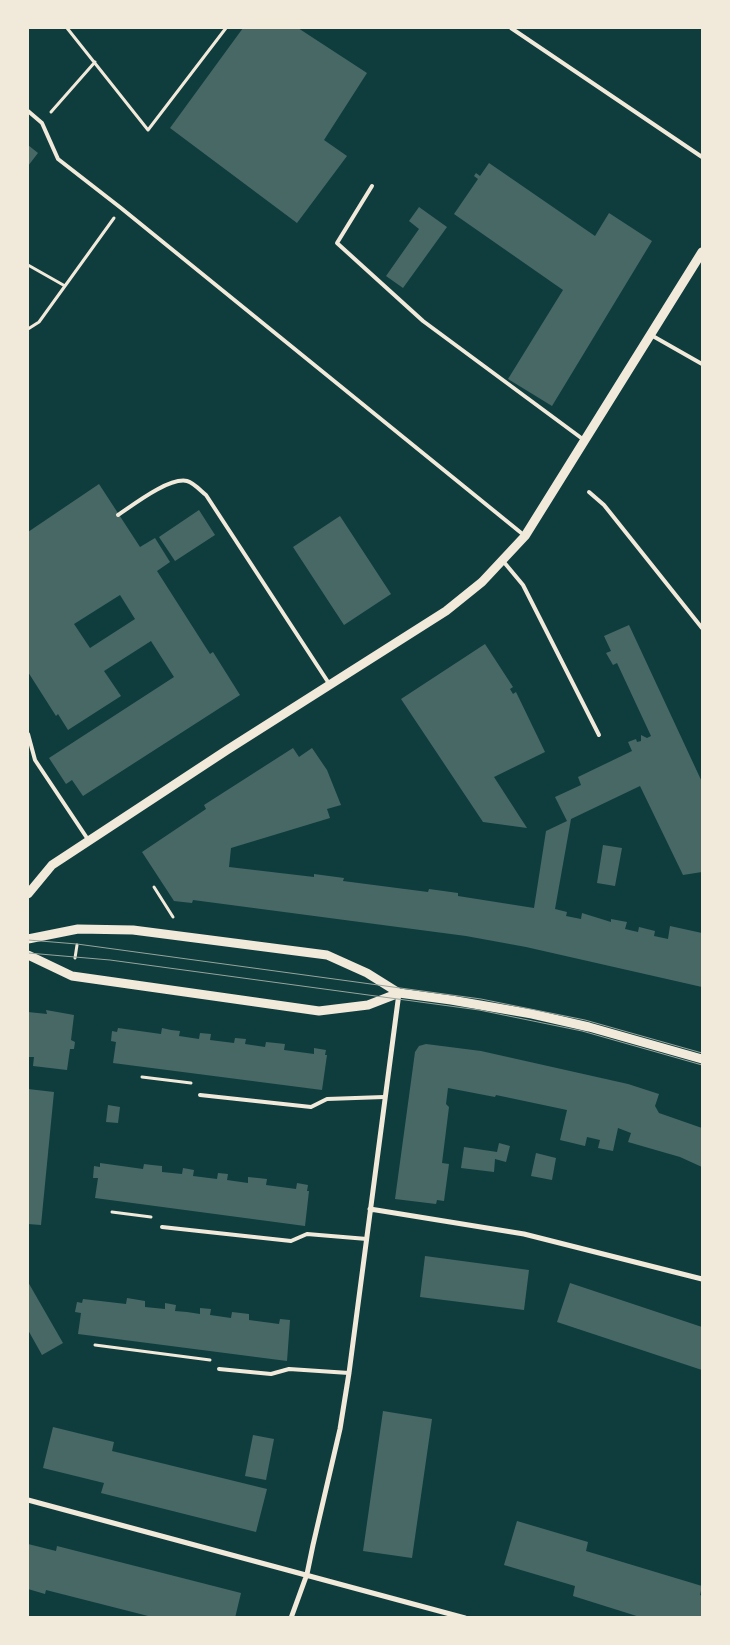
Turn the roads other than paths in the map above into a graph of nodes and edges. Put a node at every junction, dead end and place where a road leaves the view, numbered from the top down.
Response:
1 (511, 28) edge
2 (28, 111) edge
3 (702, 157) edge
4 (372, 186) dead end
5 (702, 252) edge
6 (651, 335) junction
7 (702, 364) edge
8 (586, 441) junction
9 (589, 492) dead end
10 (118, 514) dead end
11 (525, 536) junction
12 (504, 561) junction
13 (702, 628) edge
14 (330, 685) junction
15 (28, 734) edge
16 (599, 735) dead end
17 (88, 841) junction
18 (28, 894) edge
19 (28, 940) edge
20 (28, 955) edge
21 (399, 993) junction
22 (702, 1059) edge
23 (200, 1094) road end
24 (384, 1097) junction
25 (370, 1209) junction
26 (162, 1227) road end
27 (366, 1240) junction
28 (702, 1279) edge
29 (219, 1369) road end
30 (349, 1373) junction
31 (28, 1500) edge
32 (306, 1574) junction
33 (291, 1618) edge
34 (464, 1618) edge

1 - 3 lane
2 - 11 lane
4 - 8 lane
5 - 6 street
6 - 7 lane
6 - 8 street
8 - 11 street
9 - 13 lane
10 - 14 lane
11 - 12 street
12 - 14 street
12 - 16 lane
14 - 17 street
15 - 17 lane
17 - 18 street
19 - 21 street
20 - 21 street
21 - 22 street
21 - 24 street
23 - 24 lane
24 - 25 street
25 - 27 street
25 - 28 street
26 - 27 lane
27 - 30 street
29 - 30 lane
30 - 32 street
31 - 32 street
32 - 33 street
32 - 34 street

